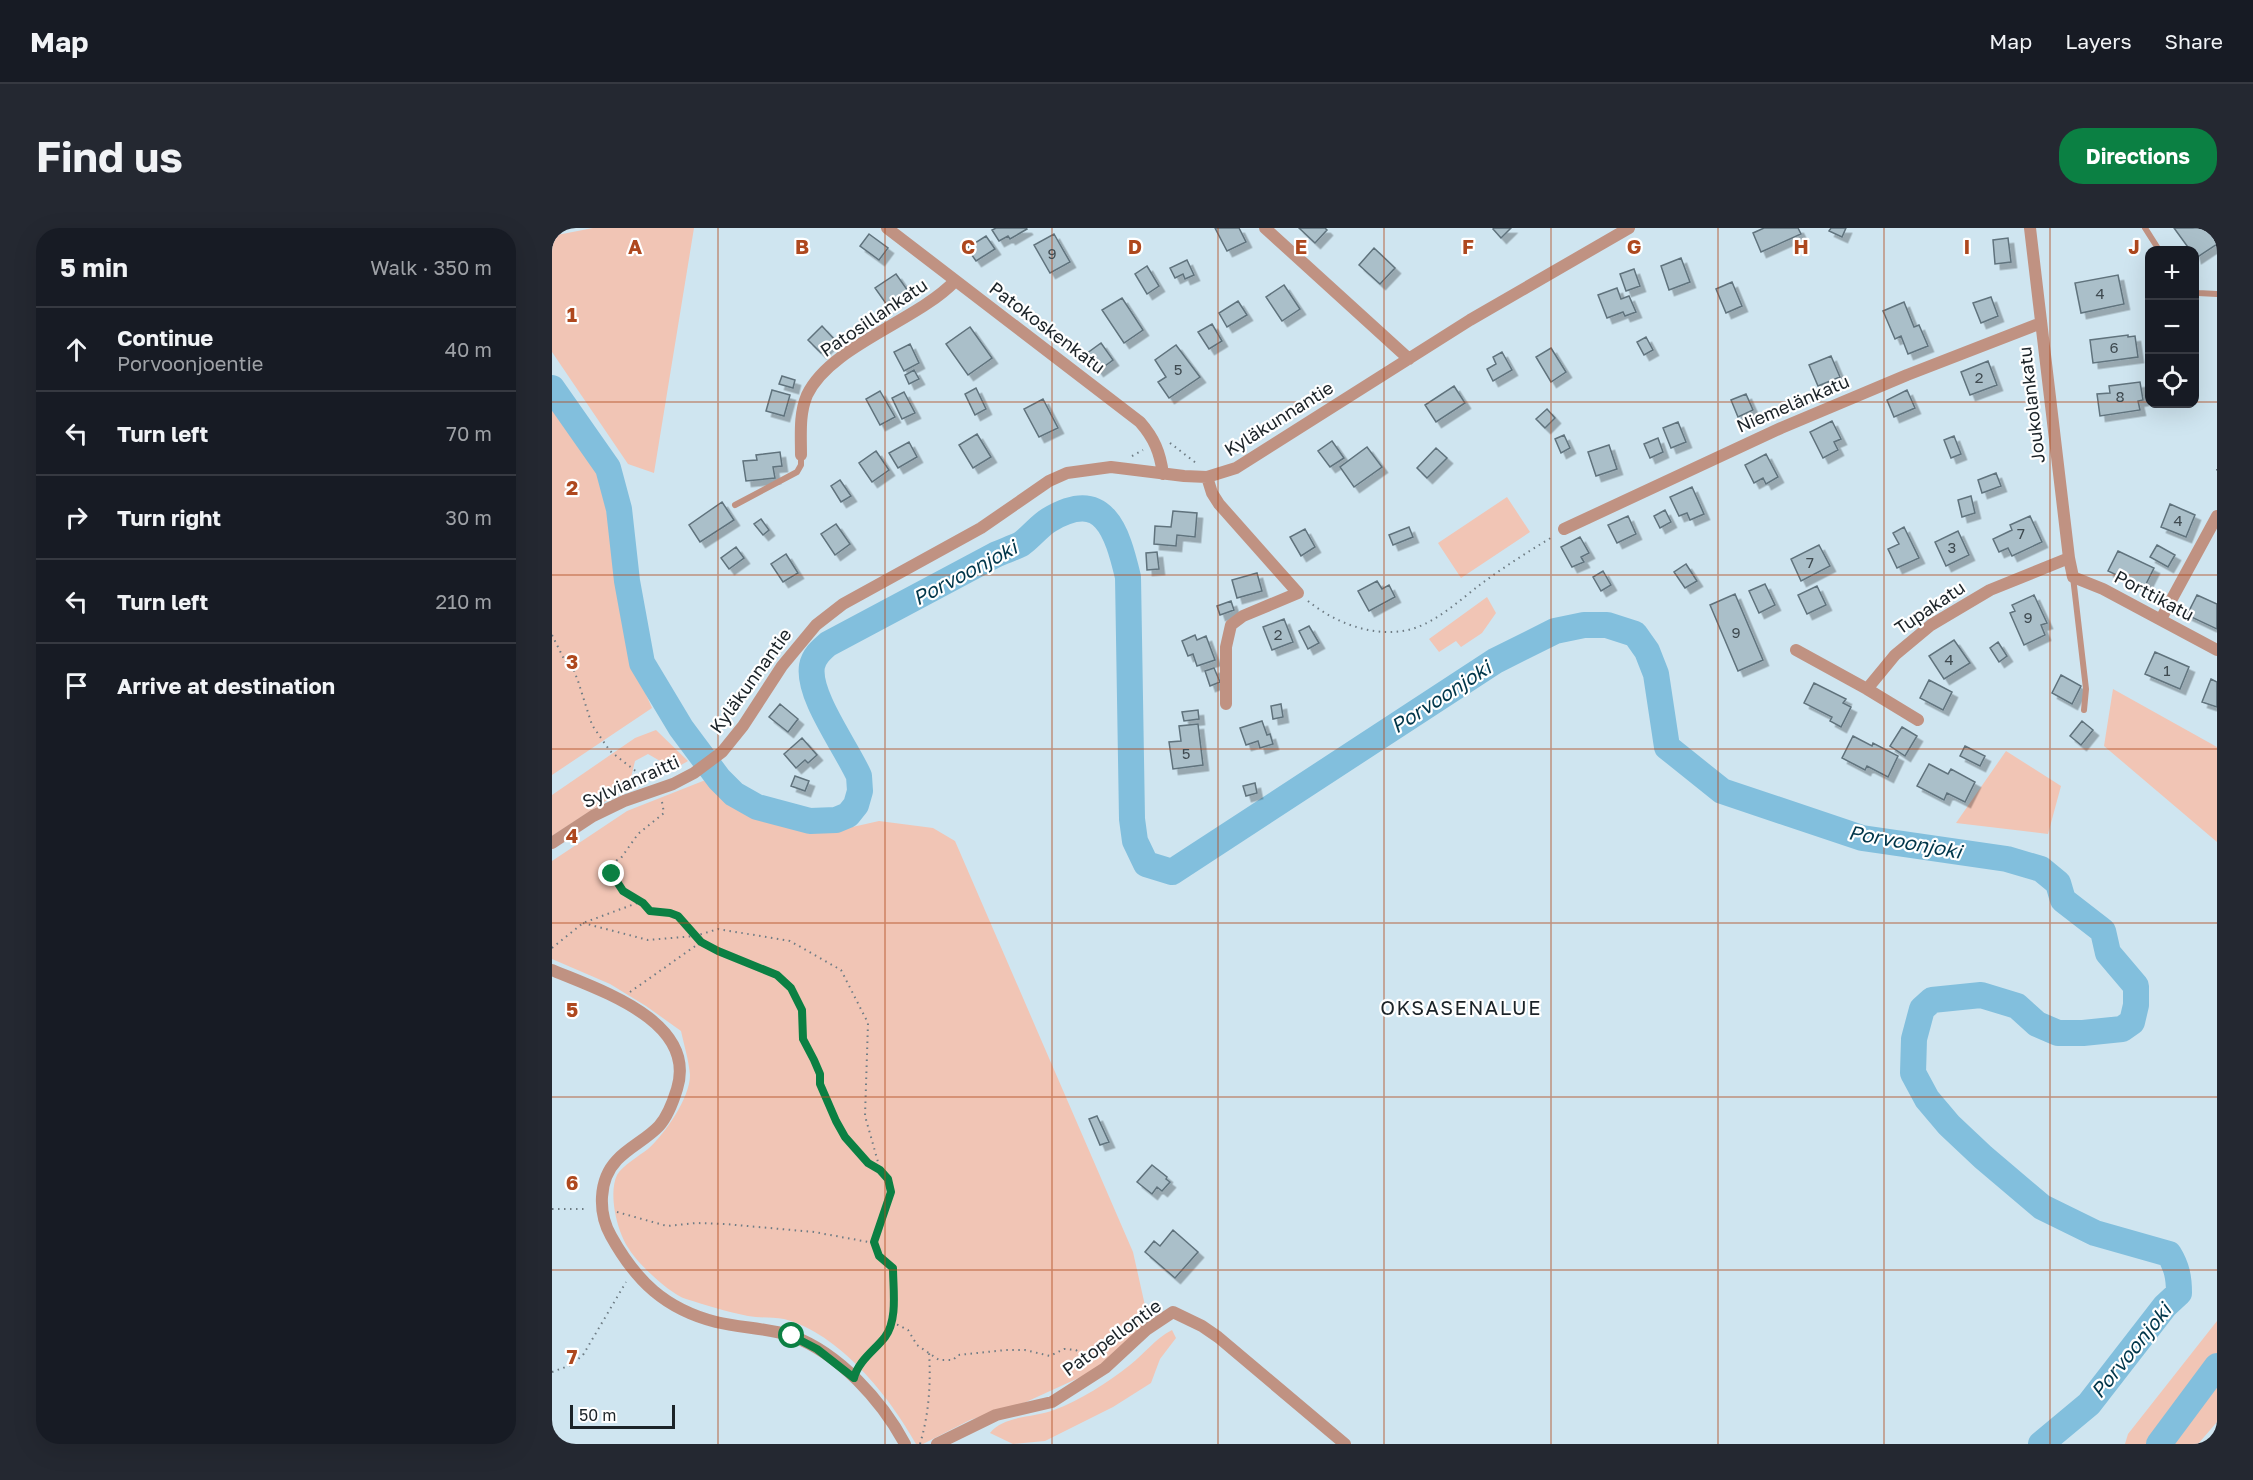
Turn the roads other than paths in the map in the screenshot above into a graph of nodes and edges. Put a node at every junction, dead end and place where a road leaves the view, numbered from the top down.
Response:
1 (887, 228) edge
2 (1264, 228) edge
3 (1629, 228) edge
4 (2030, 228) edge
5 (2145, 228) edge
6 (2156, 246) edge
7 (955, 281) junction
8 (2199, 293) edge
9 (2217, 294) edge
10 (2041, 323) junction
11 (1408, 359) junction
12 (801, 454) joint
13 (1205, 471) junction
14 (1163, 474) junction
15 (735, 505) dead end
16 (2217, 516) edge
17 (1564, 529) road end
18 (2069, 558) junction
19 (2073, 577) junction
20 (2161, 619) junction
21 (1796, 650) dead end
22 (2217, 650) edge
23 (1867, 689) junction
24 (1226, 705) dead end
25 (2084, 710) dead end
26 (1918, 720) dead end
27 (694, 774) joint
28 (552, 843) edge
29 (552, 970) edge
30 (905, 1444) edge
31 (937, 1444) edge
32 (1345, 1444) edge

1 - 7 street, Patokoskenkatu
2 - 11 street
3 - 11 street, Kyläkunnantie
4 - 10 street, Joukolankatu
5 - 6 lane
7 - 12 street, Patosillankatu
7 - 14 street, Patokoskenkatu
8 - 9 lane
10 - 17 street, Niemelänkatu
10 - 18 street, Joukolankatu
11 - 13 street, Kyläkunnantie
12 - 15 lane
13 - 14 street, Kyläkunnantie
13 - 24 street
14 - 27 street, Kyläkunnantie
16 - 20 street
18 - 19 street, Joukolankatu
18 - 23 street, Tupakatu
19 - 20 street, Porttikatu
19 - 25 lane
20 - 22 street, Porttikatu
21 - 23 street
23 - 26 street
27 - 28 street, Sylvianraitti
29 - 30 street
31 - 32 street, Patopellontie

